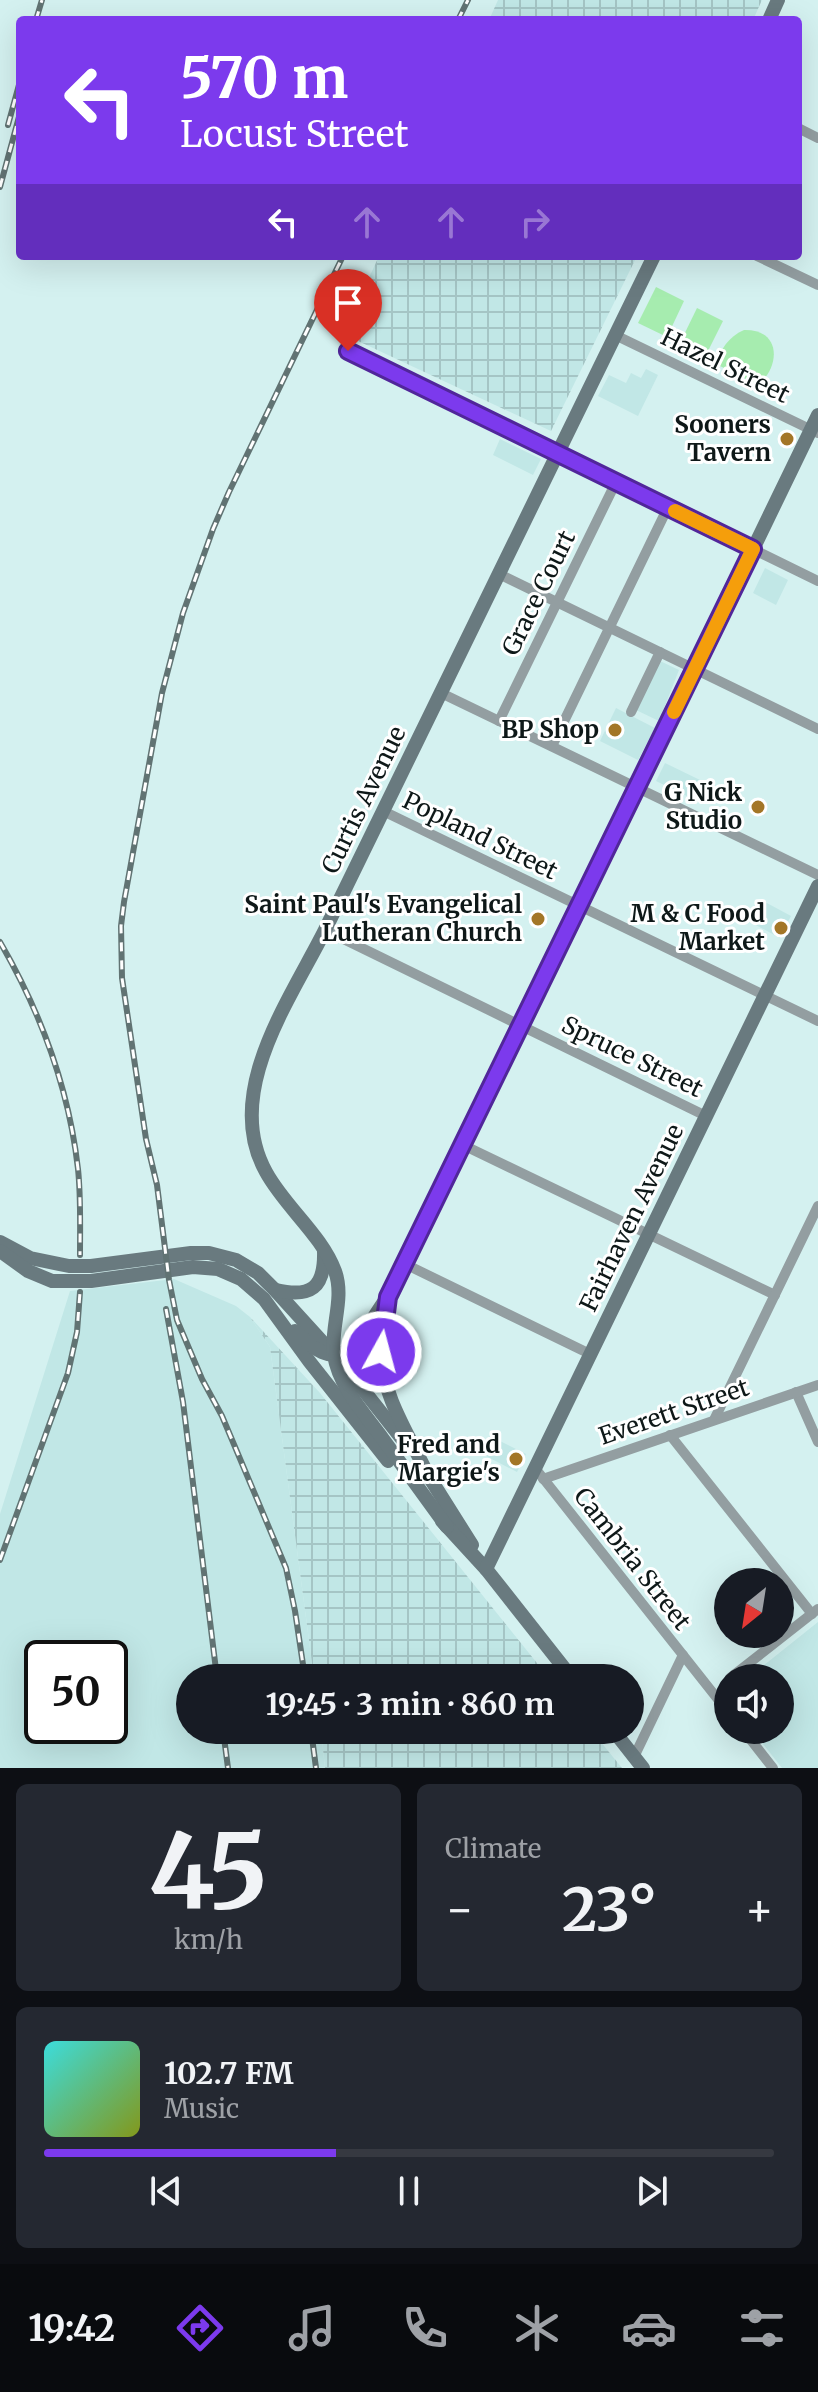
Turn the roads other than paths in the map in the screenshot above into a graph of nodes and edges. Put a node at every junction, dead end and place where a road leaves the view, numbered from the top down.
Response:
1 (652, 260) edge
2 (765, 260) edge
3 (818, 285) edge
4 (615, 335) junction
5 (348, 351) dead end
6 (818, 415) edge
7 (814, 432) edge
8 (558, 453) junction
9 (616, 482) junction
10 (668, 507) junction
11 (753, 549) junction
12 (499, 574) junction
13 (818, 581) edge
14 (557, 602) junction
15 (610, 628) junction
16 (660, 652) junction
17 (695, 669) junction
18 (441, 693) junction
19 (631, 712) dead end
20 (499, 721) junction
21 (818, 729) edge
22 (552, 746) junction
23 (637, 787) junction
24 (383, 811) junction
25 (818, 875) edge
26 (818, 886) edge
27 (580, 906) junction
28 (325, 930) junction
29 (765, 995) junction
30 (818, 1021) edge
31 (522, 1026) junction
32 (706, 1116) junction
33 (463, 1145) junction
34 (818, 1206) edge
35 (648, 1234) junction
36 (0, 1242) edge
37 (0, 1251) edge
38 (324, 1251) junction
39 (405, 1264) junction
40 (269, 1294) junction
41 (775, 1295) junction
42 (388, 1297) junction
43 (590, 1354) junction
44 (334, 1356) junction
45 (818, 1385) edge
46 (796, 1392) junction
47 (714, 1420) junction
48 (670, 1435) junction
49 (818, 1442) edge
50 (425, 1469) junction
51 (539, 1474) junction
52 (447, 1527) junction
53 (486, 1569) junction
54 (815, 1612) edge
55 (683, 1655) junction
56 (561, 1664) edge
57 (748, 1664) edge
58 (712, 1692) joint
59 (714, 1694) edge
60 (624, 1744) edge
61 (754, 1744) edge
62 (638, 1762) edge
63 (773, 1768) edge

1 - 4 main road, Curtis Avenue
2 - 3 street
4 - 7 street, Hazel Street
4 - 8 main road, Curtis Avenue
5 - 8 street
6 - 7 main road
7 - 11 main road
8 - 9 street
8 - 12 main road, Curtis Avenue
9 - 10 street
9 - 14 street, Grace Court
10 - 11 street
10 - 15 street
11 - 13 street
11 - 17 main road
12 - 14 street
12 - 18 main road, Curtis Avenue
14 - 15 street
14 - 20 street, Grace Court
15 - 16 street
15 - 22 street
16 - 17 street
16 - 19 street
17 - 21 street
17 - 23 main road
18 - 20 street
18 - 24 main road, Curtis Avenue
20 - 22 street
22 - 23 street
23 - 25 street
23 - 27 main road
24 - 27 street, Popland Street
24 - 28 main road, Curtis Avenue
26 - 29 main road, Fairhaven Avenue
27 - 29 street, Popland Street
27 - 31 main road
28 - 31 street, Spruce Street
28 - 38 main road, Curtis Avenue
29 - 30 street, Popland Street
29 - 32 main road, Fairhaven Avenue
31 - 32 street, Spruce Street
31 - 33 main road
32 - 35 main road, Fairhaven Avenue
33 - 35 street
33 - 39 main road
34 - 41 street
35 - 41 street
35 - 43 main road, Fairhaven Avenue
36 - 40 main road
37 - 40 main road
38 - 40 main road
38 - 44 main road, Curtis Avenue
39 - 42 main road
39 - 43 street
40 - 44 main road
40 - 52 main road
41 - 47 street
42 - 44 main road
42 - 50 main road
43 - 51 main road, Fairhaven Avenue
44 - 50 main road
44 - 52 main road, Curtis Avenue
45 - 46 street, Everett Street
46 - 47 street, Everett Street
46 - 49 street
47 - 48 street, Everett Street
48 - 51 street, Everett Street
48 - 54 street
50 - 53 main road
51 - 53 main road, Fairhaven Avenue
51 - 55 street, Cambria Street
52 - 53 main road
53 - 56 main road
54 - 57 street
55 - 58 street, Cambria Street
55 - 62 street
58 - 59 street, Cambria Street
60 - 62 main road
61 - 63 street

